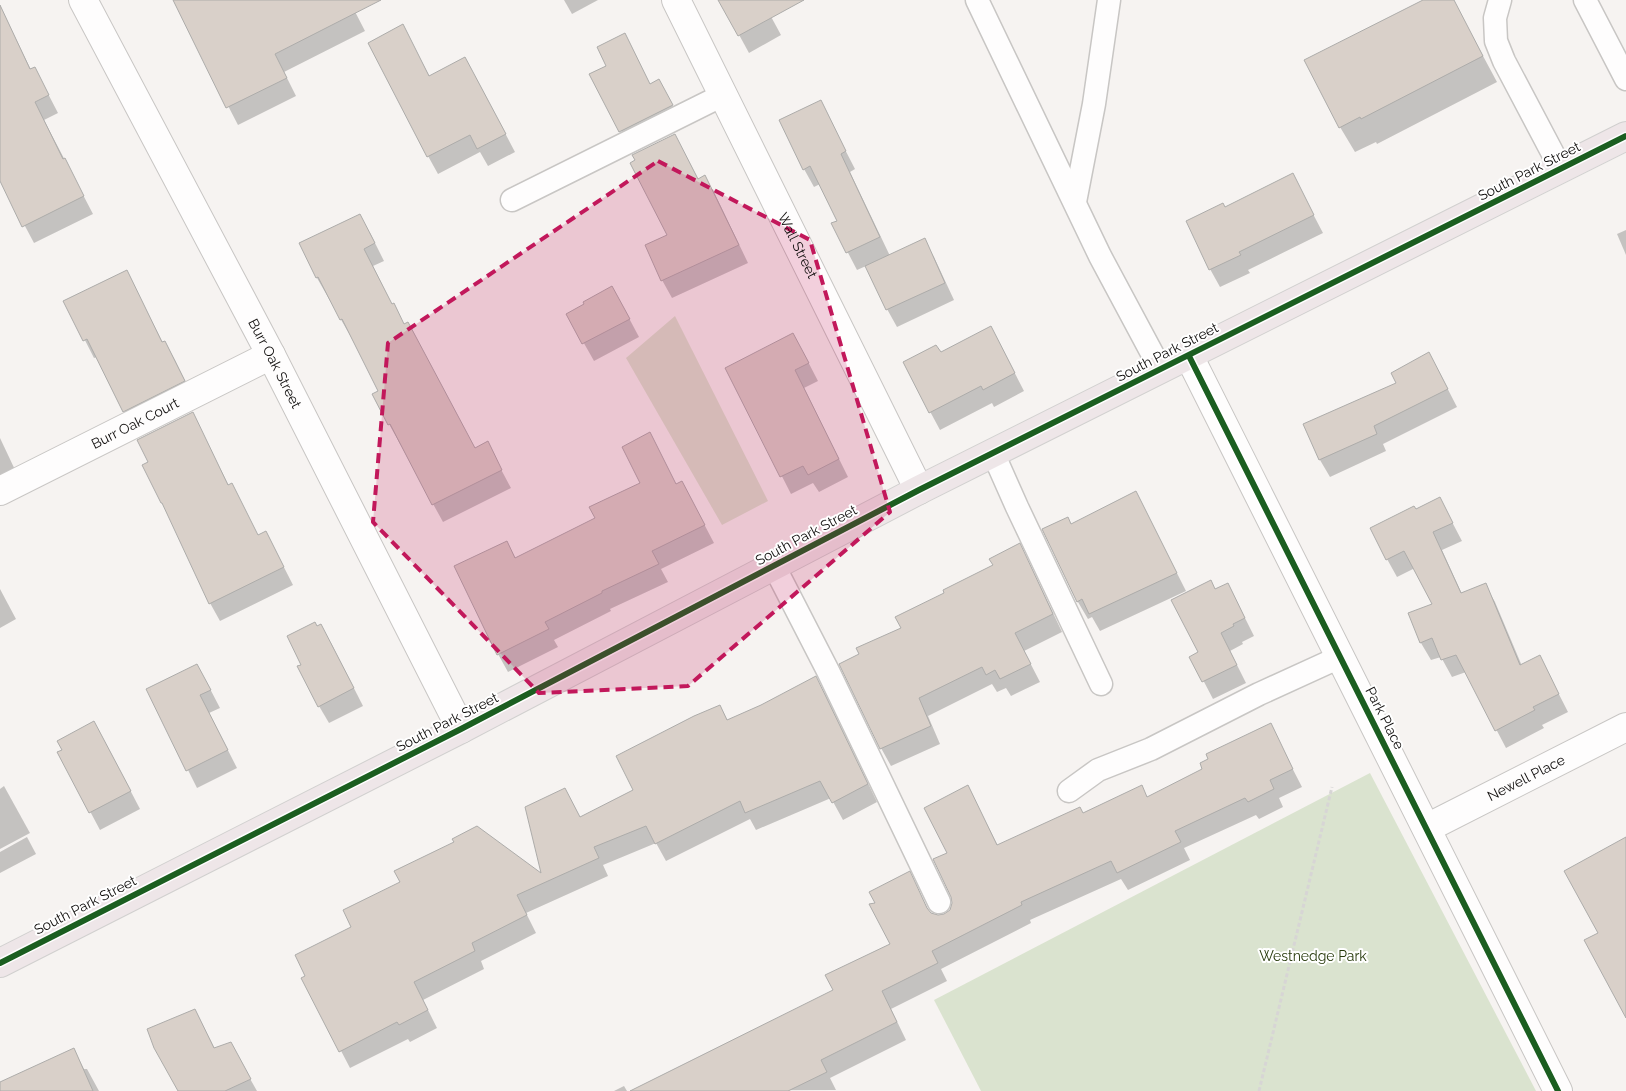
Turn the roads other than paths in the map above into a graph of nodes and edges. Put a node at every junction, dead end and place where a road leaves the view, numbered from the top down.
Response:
1 (83, 0) edge
2 (676, 0) edge
3 (977, 0) edge
4 (1109, 0) edge
5 (1500, 0) edge
6 (1585, 0) edge
7 (1626, 79) edge
8 (723, 95) junction
9 (1626, 136) edge
10 (1562, 168) junction
11 (512, 200) dead end
12 (1075, 202) junction
13 (271, 356) junction
14 (1189, 356) junction
15 (1160, 370) junction
16 (993, 453) junction
17 (919, 490) junction
18 (0, 492) edge
19 (774, 566) junction
20 (1340, 657) junction
21 (1101, 684) dead end
22 (1626, 727) edge
23 (461, 729) junction
24 (1069, 791) dead end
25 (1427, 828) junction
26 (939, 902) dead end
27 (0, 963) edge
28 (1558, 1091) edge

1 - 13 street, Burr Oak Street
2 - 8 street, Wall Street
3 - 12 lane
4 - 12 lane
5 - 10 lane
6 - 7 lane
8 - 11 lane
8 - 17 street, Wall Street
9 - 10 main road, South Park Street
10 - 14 main road, South Park Street
12 - 15 lane
13 - 18 street, Burr Oak Court
13 - 23 street, Burr Oak Street
14 - 15 main road, South Park Street
14 - 20 street, Park Place
15 - 16 main road, South Park Street
16 - 17 main road, South Park Street
16 - 21 lane
17 - 19 main road, South Park Street
19 - 23 main road, South Park Street
19 - 26 lane
20 - 24 lane
20 - 25 street, Park Place
22 - 25 street, Newell Place
23 - 27 main road, South Park Street
25 - 28 street, Park Place

